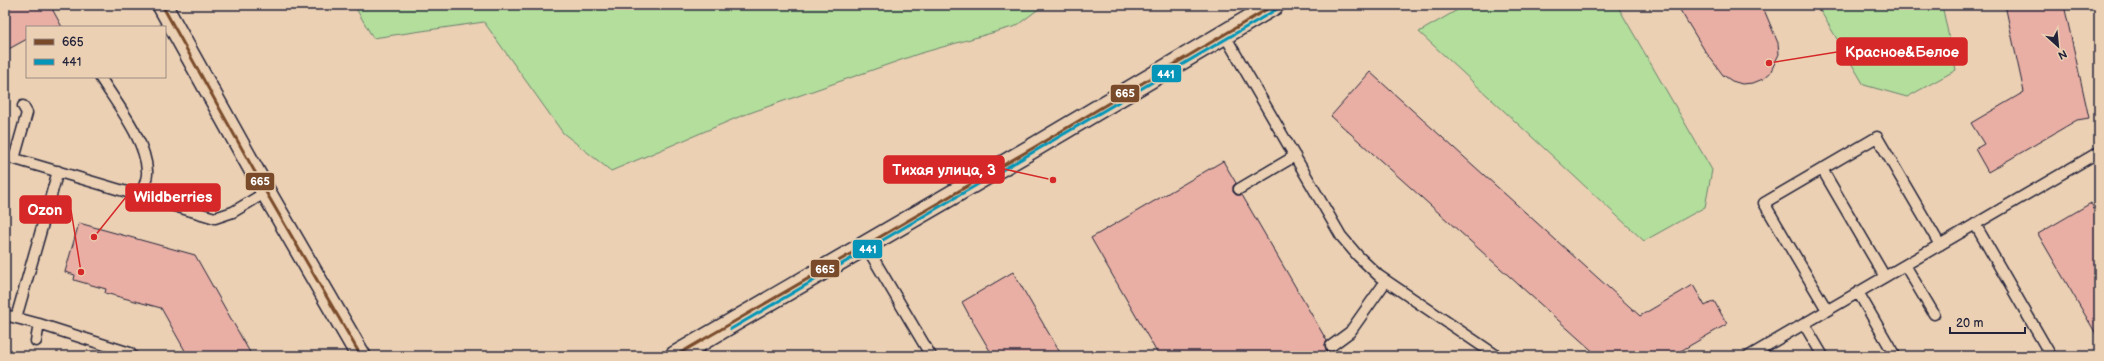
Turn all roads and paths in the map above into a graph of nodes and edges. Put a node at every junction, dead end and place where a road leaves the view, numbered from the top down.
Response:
1 (162, 5) edge
2 (1274, 5) edge
3 (1224, 34) junction
4 (101, 78) edge
5 (23, 106) dead end
6 (2099, 152) edge
7 (1295, 156) junction
8 (10, 157) edge
9 (1822, 169) junction
10 (58, 171) junction
11 (1239, 189) dead end
12 (266, 192) junction
13 (141, 195) junction
14 (1975, 224) junction
15 (1940, 245) junction
16 (866, 246) junction
17 (1905, 265) junction
18 (1885, 277) junction
19 (1386, 281) junction
20 (1858, 292) junction
21 (1827, 310) junction
22 (1934, 314) dead end
23 (5, 315) edge
24 (16, 318) junction
25 (39, 324) junction
26 (1804, 324) junction
27 (36, 341) dead end
28 (1330, 346) dead end
29 (132, 356) edge
30 (361, 356) edge
31 (675, 356) edge
32 (932, 356) edge
33 (1497, 356) edge
34 (1749, 356) edge
35 (1823, 356) edge
36 (1895, 356) edge
37 (2051, 356) edge

1 - 12 street
2 - 3 street
3 - 7 lane
3 - 16 street
4 - 13 lane
5 - 8 lane
6 - 14 lane
7 - 11 lane
7 - 19 lane
8 - 10 lane
9 - 15 lane
9 - 18 lane
9 - 21 lane
10 - 13 lane
10 - 24 lane
12 - 13 lane
12 - 30 street
14 - 15 lane
14 - 37 lane
15 - 17 lane
16 - 31 street
16 - 32 lane
17 - 18 lane
17 - 22 lane
18 - 20 lane
19 - 28 lane
19 - 33 lane
20 - 21 lane
20 - 36 lane
21 - 26 lane
23 - 24 lane
24 - 25 lane
25 - 27 lane
25 - 29 lane
26 - 34 lane
26 - 35 lane

